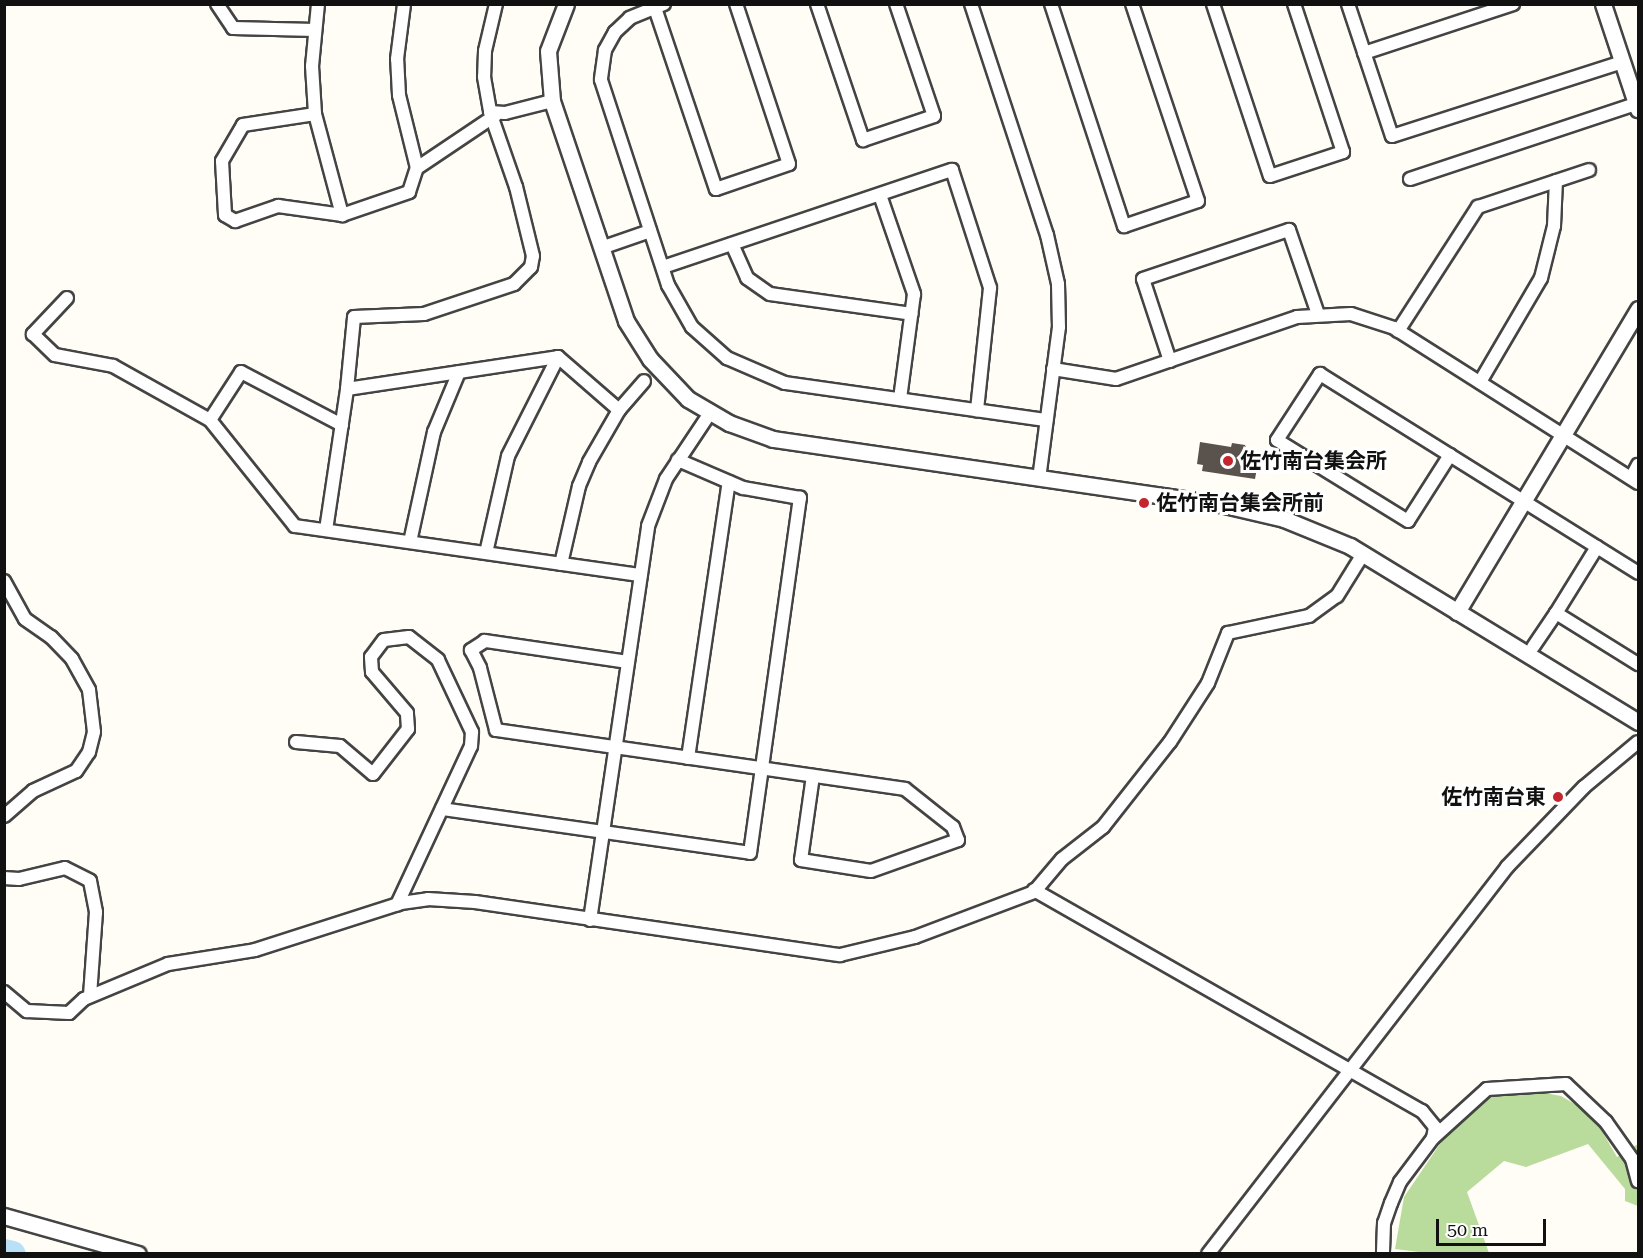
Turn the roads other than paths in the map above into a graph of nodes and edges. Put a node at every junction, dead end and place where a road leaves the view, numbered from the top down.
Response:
1 (217, 4) edge
2 (318, 4) edge
3 (404, 4) edge
4 (496, 4) edge
5 (566, 4) edge
6 (736, 4) edge
7 (817, 4) edge
8 (896, 4) edge
9 (971, 4) edge
10 (1051, 4) edge
11 (1132, 4) edge
12 (1213, 4) edge
13 (1294, 4) edge
14 (1348, 4) edge
15 (1513, 4) edge
16 (1603, 4) edge
17 (660, 6) edge
18 (315, 30) junction
19 (1364, 53) junction
20 (1622, 62) junction
21 (552, 101) junction
22 (1638, 105) edge
23 (315, 114) junction
24 (494, 117) junction
25 (417, 168) junction
26 (1589, 170) dead end
27 (1410, 179) dead end
28 (1556, 181) junction
29 (880, 195) junction
30 (342, 214) junction
31 (650, 231) junction
32 (732, 244) junction
33 (601, 248) junction
34 (663, 267) junction
35 (67, 298) dead end
36 (1638, 309) edge
37 (912, 314) junction
38 (1318, 314) junction
39 (1398, 331) junction
40 (558, 357) junction
41 (1170, 361) junction
42 (1053, 369) junction
43 (459, 372) junction
44 (644, 381) dead end
45 (1480, 382) junction
46 (347, 389) junction
47 (900, 399) junction
48 (619, 410) junction
49 (977, 410) junction
50 (710, 413) junction
51 (210, 420) junction
52 (1046, 420) junction
53 (342, 425) junction
54 (1564, 435) junction
55 (1450, 455) junction
56 (678, 460) junction
57 (1638, 465) edge
58 (1039, 478) junction
59 (1634, 480) edge
60 (729, 482) junction
61 (1524, 501) junction
62 (326, 530) junction
63 (410, 542) junction
64 (1597, 547) junction
65 (486, 553) junction
66 (1363, 554) junction
67 (561, 564) junction
68 (1638, 573) edge
69 (641, 575) junction
70 (4, 580) edge
71 (1457, 612) junction
72 (1556, 613) junction
73 (1533, 647) dead end
74 (628, 662) junction
75 (1638, 664) edge
76 (1638, 722) edge
77 (296, 742) dead end
78 (1638, 742) edge
79 (616, 747) junction
80 (688, 758) junction
81 (762, 768) junction
82 (813, 776) junction
83 (442, 809) junction
84 (4, 816) edge
85 (603, 832) junction
86 (4, 878) edge
87 (1034, 891) junction
88 (397, 905) junction
89 (590, 920) junction
90 (4, 992) edge
91 (90, 996) junction
92 (1350, 1068) junction
93 (1434, 1138) junction
94 (1638, 1181) edge
95 (4, 1216) edge
96 (138, 1254) edge
97 (1208, 1254) edge
98 (1383, 1254) edge

1 - 18 street
2 - 18 street
3 - 25 street
4 - 24 street
5 - 21 street
6 - 17 street
7 - 8 street
9 - 42 street
10 - 11 street
12 - 13 street
14 - 19 street
15 - 19 street
16 - 20 street
17 - 31 street
18 - 23 street
19 - 20 street
20 - 22 street
21 - 24 street
21 - 33 street
22 - 27 street
23 - 30 street
23 - 30 street
24 - 25 street
24 - 46 street
25 - 30 street
26 - 28 street
28 - 39 street
28 - 45 street
29 - 32 street
29 - 37 street
29 - 49 street
31 - 33 street
31 - 34 street
32 - 34 street
32 - 37 street
33 - 50 street
34 - 47 street
35 - 51 street
36 - 54 street
37 - 47 street
38 - 39 street
38 - 41 street
38 - 41 street
39 - 45 street
40 - 43 street
40 - 48 street
40 - 65 street
41 - 42 street
42 - 52 street
43 - 46 street
43 - 63 street
44 - 48 street
45 - 54 street
46 - 53 street
47 - 49 street
48 - 67 street
49 - 52 street
50 - 56 street
50 - 58 street
51 - 53 street
51 - 62 street
52 - 58 street
53 - 62 street
54 - 59 street
54 - 61 street
55 - 55 street
55 - 61 street
56 - 60 street
56 - 69 street
57 - 59 street
58 - 66 street
60 - 80 street
60 - 81 street
61 - 64 street
61 - 71 street
62 - 63 street
63 - 65 street
64 - 68 street
64 - 72 street
65 - 67 street
66 - 71 street
66 - 87 street
67 - 69 street
69 - 74 street
70 - 84 street
71 - 76 street
72 - 73 street
72 - 75 street
74 - 79 street
74 - 79 street
77 - 83 street
78 - 92 street
79 - 80 street
79 - 85 street
80 - 81 street
81 - 82 street
81 - 85 street
82 - 82 street
83 - 85 street
83 - 88 street
85 - 89 street
86 - 91 street
87 - 89 street
87 - 92 street
88 - 89 street
88 - 91 street
90 - 91 street
92 - 93 street
92 - 97 street
93 - 94 street
93 - 98 street
95 - 96 street

